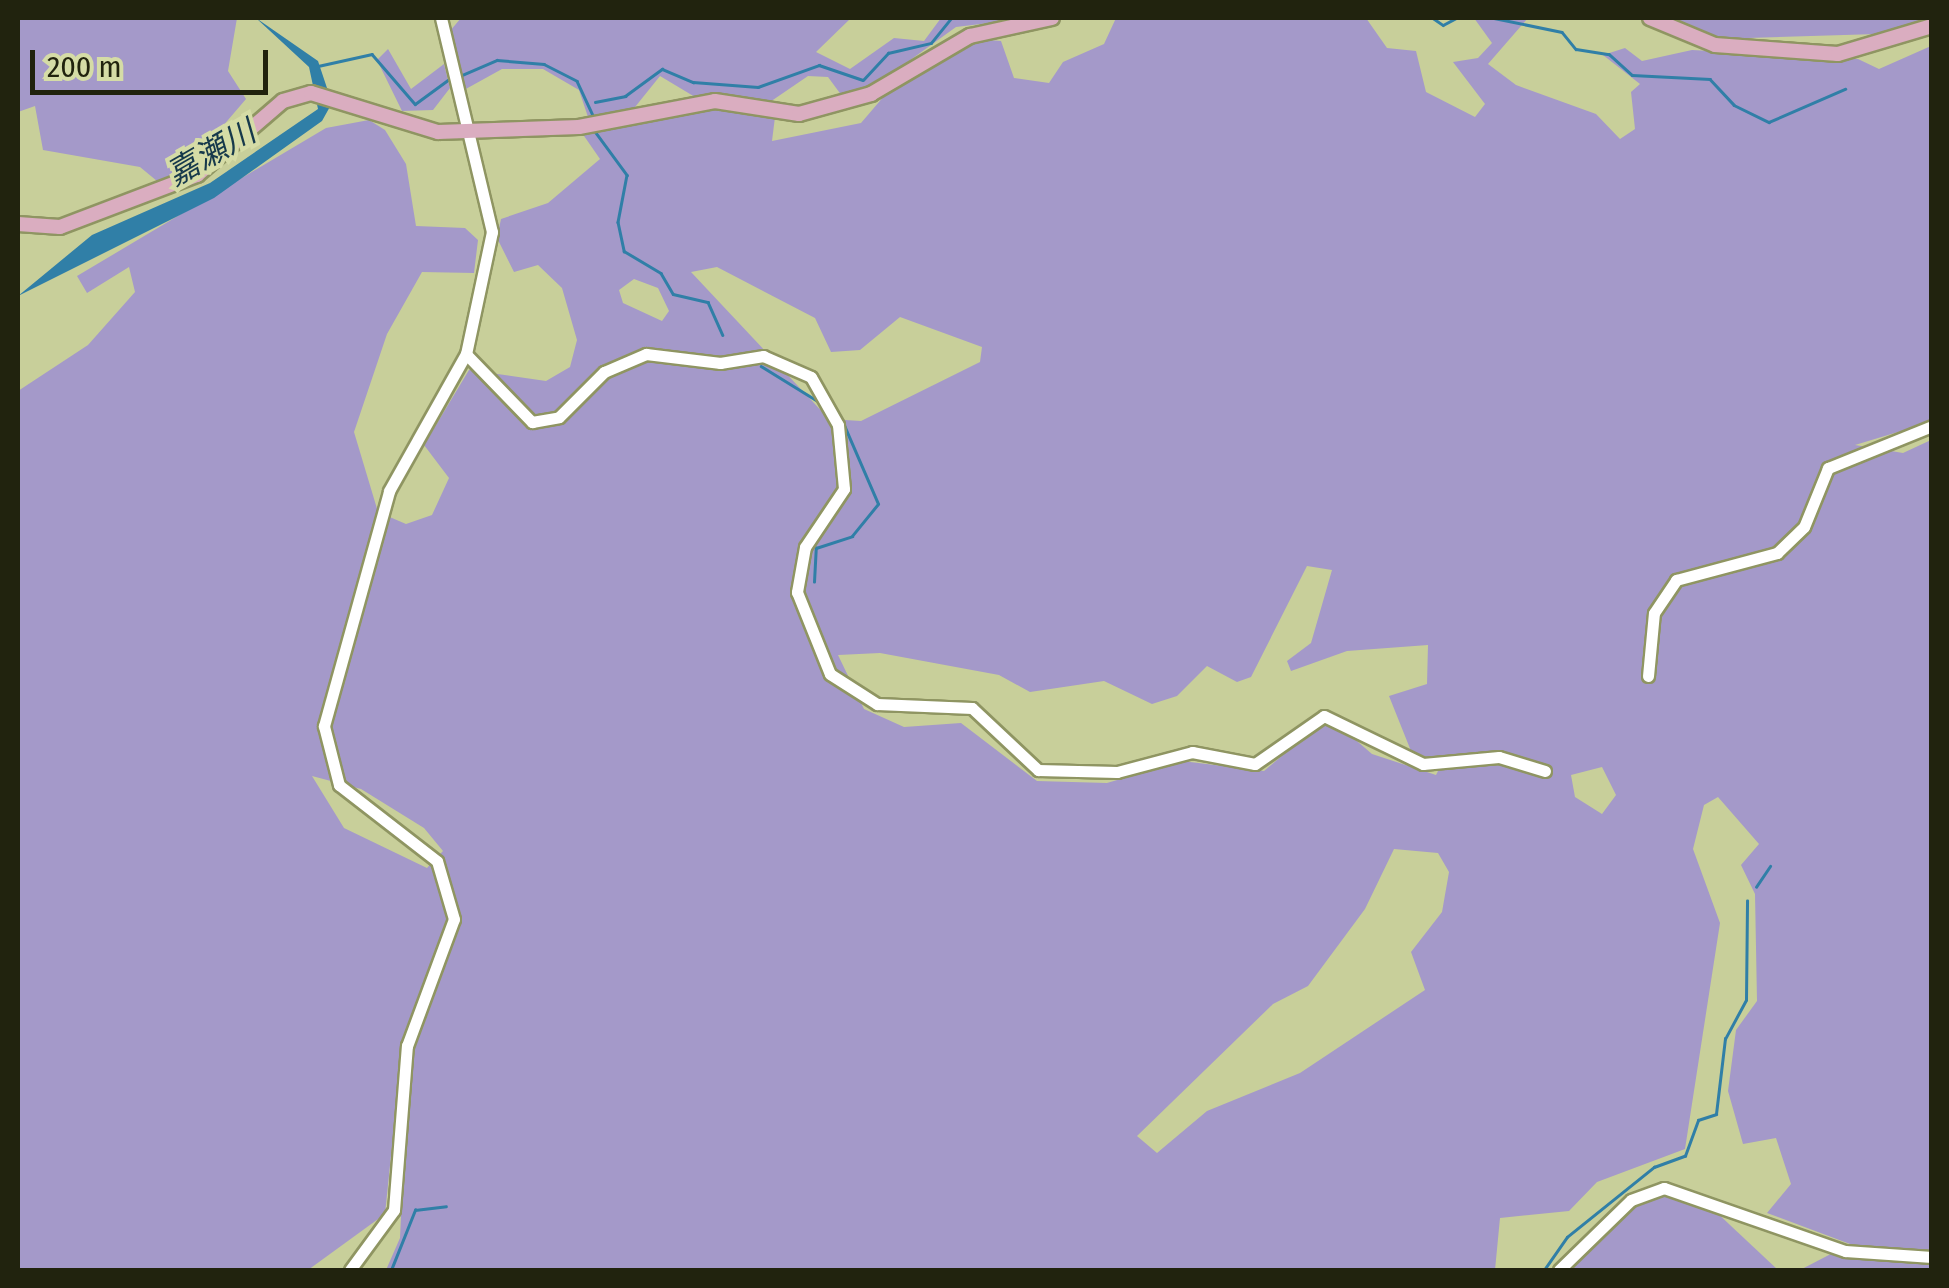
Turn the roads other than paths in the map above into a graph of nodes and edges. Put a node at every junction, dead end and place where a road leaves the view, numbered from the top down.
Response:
1 (441, 18) edge
2 (1052, 18) edge
3 (1650, 18) edge
4 (1932, 26) edge
5 (468, 132) junction
6 (18, 224) edge
7 (466, 354) junction
8 (1932, 426) edge
9 (1648, 676) dead end
10 (1545, 771) dead end
11 (1932, 1256) edge
12 (350, 1270) edge
13 (1559, 1270) edge

1 - 5 street
2 - 5 main road
3 - 4 main road
5 - 6 main road
5 - 7 street
7 - 10 street
7 - 12 street
8 - 9 street
11 - 13 street

